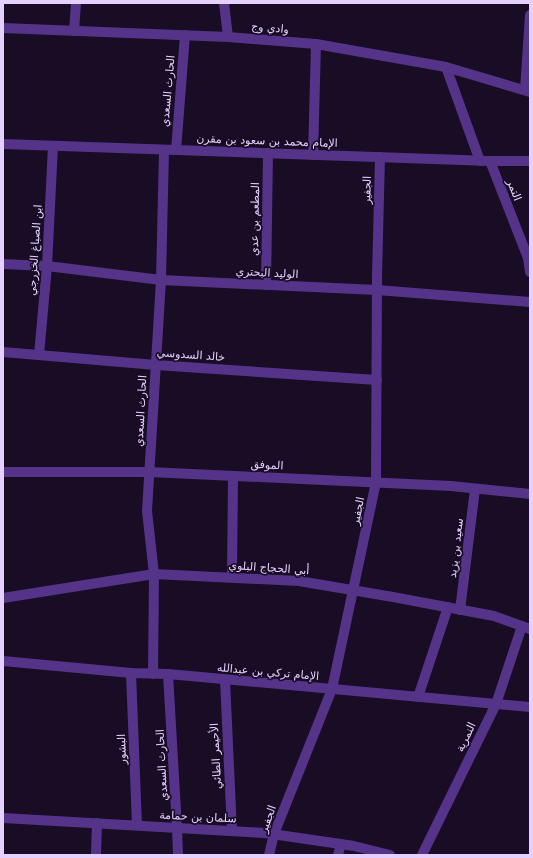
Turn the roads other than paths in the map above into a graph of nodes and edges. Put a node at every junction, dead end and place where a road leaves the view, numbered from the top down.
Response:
1 (76, 3) edge
2 (224, 3) edge
3 (530, 15) edge
4 (3, 28) edge
5 (74, 31) junction
6 (185, 35) junction
7 (228, 37) junction
8 (316, 44) junction
9 (446, 67) junction
10 (528, 91) edge
11 (3, 144) edge
12 (53, 146) junction
13 (164, 150) junction
14 (176, 150) junction
15 (268, 153) junction
16 (313, 155) junction
17 (380, 157) junction
18 (480, 161) junction
19 (490, 161) junction
20 (530, 161) edge
21 (528, 254) edge
22 (3, 264) edge
23 (47, 266) junction
24 (530, 272) edge
25 (161, 280) junction
26 (266, 285) junction
27 (376, 290) junction
28 (530, 302) edge
29 (3, 352) edge
30 (39, 355) junction
31 (156, 364) junction
32 (376, 380) junction
33 (3, 472) edge
34 (149, 472) junction
35 (233, 476) junction
36 (376, 482) junction
37 (475, 488) junction
38 (530, 494) edge
39 (154, 574) junction
40 (232, 577) junction
41 (353, 590) junction
42 (3, 598) edge
43 (448, 607) junction
44 (460, 610) junction
45 (526, 628) edge
46 (3, 661) edge
47 (131, 672) junction
48 (153, 674) junction
49 (168, 674) junction
50 (225, 680) junction
51 (332, 689) junction
52 (418, 697) junction
53 (496, 704) junction
54 (530, 707) edge
55 (3, 818) edge
56 (97, 823) junction
57 (137, 825) junction
58 (177, 828) junction
59 (232, 831) junction
60 (274, 834) junction
61 (341, 844) junction
62 (96, 855) edge
63 (178, 855) edge
64 (269, 855) edge
65 (338, 855) edge
66 (390, 855) edge
67 (422, 855) edge

1 - 5 street
2 - 7 street
3 - 10 street
4 - 5 street, وادي وج
5 - 6 street, وادي وج
6 - 7 street, وادي وج
6 - 14 street, الحارث السعدي
7 - 8 street, وادي وج
8 - 9 street, وادي وج
8 - 16 street
9 - 10 street, وادي وج
9 - 18 street
11 - 12 street, الإمام محمد بن سعود بن مقرن
12 - 13 street, الإمام محمد بن سعود بن مقرن
12 - 23 street, ابن الصباغ الخزرجي
13 - 14 street, الإمام محمد بن سعود بن مقرن
13 - 25 street, الحارث السعدي
14 - 15 street, الإمام محمد بن سعود بن مقرن
15 - 16 street, الإمام محمد بن سعود بن مقرن
15 - 26 street, المطعم بن عدي
16 - 17 street, الإمام محمد بن سعود بن مقرن
17 - 18 street, الإمام محمد بن سعود بن مقرن
17 - 27 street, الجفير
18 - 19 street, الإمام محمد بن سعود بن مقرن
19 - 20 street, الإمام محمد بن سعود بن مقرن
19 - 21 street, التمر
21 - 24 street, التمر
22 - 23 street, الوليد البحتري
23 - 25 street, الوليد البحتري
23 - 30 street, ابن الصباغ الخزرجي
25 - 26 street, الوليد البحتري
25 - 31 street, الحارث السعدي
26 - 27 street, الوليد البحتري
27 - 28 street, الوليد البحتري
27 - 32 street, الجفير
29 - 30 street, خالد السدوسي
30 - 31 street, خالد السدوسي
31 - 32 street, خالد السدوسي
31 - 34 street, الحارث السعدي
32 - 36 street, الجفير
33 - 34 street, الموفق
34 - 35 street, الموفق
34 - 39 street, الحارث السعدي
35 - 36 street, الموفق
35 - 40 street
36 - 37 street, الموفق
36 - 41 street, الجفير
37 - 38 street, الموفق
37 - 44 street, سعيد بن يزيد
39 - 40 street, أبي الحجاج البلوي
39 - 42 street, أبي الحجاج البلوي
39 - 48 street, الحارث السعدي
40 - 41 street, أبي الحجاج البلوي
41 - 43 street, أبي الحجاج البلوي
41 - 51 street, الجفير
43 - 44 street, أبي الحجاج البلوي
43 - 52 street
44 - 45 street, أبي الحجاج البلوي
45 - 53 street, النمرية
46 - 47 street, الإمام تركي بن عبدالله
47 - 48 street, الإمام تركي بن عبدالله
47 - 57 street, البشور
48 - 49 street, الإمام تركي بن عبدالله
49 - 50 street, الإمام تركي بن عبدالله
49 - 58 street, الحارث السعدي
50 - 51 street, الإمام تركي بن عبدالله
50 - 59 street, الأحيمر الطائي
51 - 52 street, الإمام تركي بن عبدالله
51 - 60 street, الجفير
52 - 53 street, الإمام تركي بن عبدالله
53 - 54 street, الإمام تركي بن عبدالله
53 - 67 street, النمرية
55 - 56 street, سلمان بن حمامة
56 - 57 street, سلمان بن حمامة
56 - 62 street
57 - 58 street, سلمان بن حمامة
58 - 59 street, سلمان بن حمامة
58 - 63 street, الحارث السعدي
59 - 60 street, سلمان بن حمامة
60 - 61 street, سلمان بن حمامة
60 - 64 street, الجفير
61 - 65 street
61 - 66 street, سلمان بن حمامة

